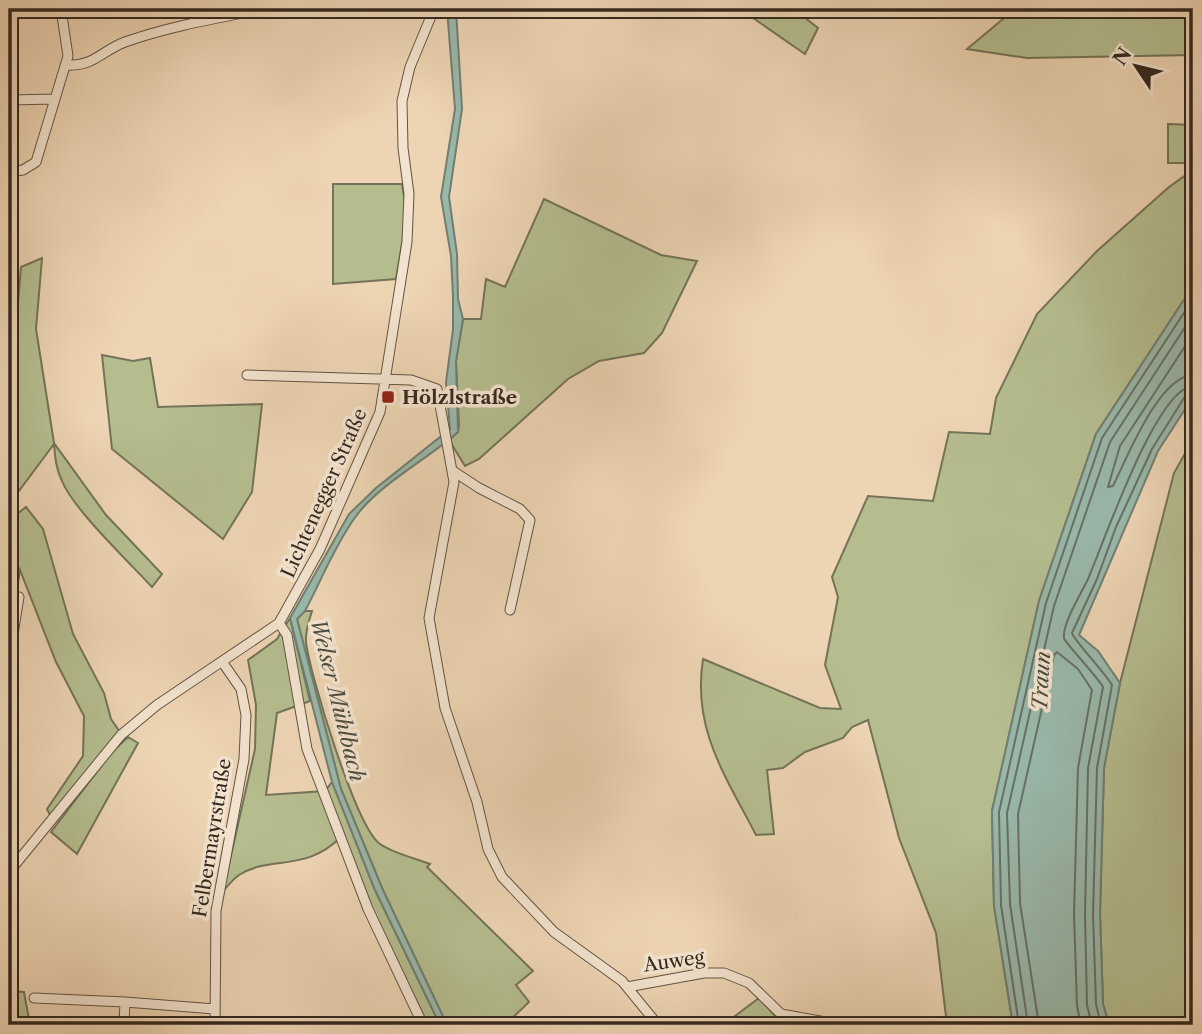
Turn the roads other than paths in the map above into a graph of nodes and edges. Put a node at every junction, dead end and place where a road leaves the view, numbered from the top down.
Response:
1 (61, 9) edge
2 (264, 9) edge
3 (434, 9) edge
4 (65, 65) junction
5 (55, 99) junction
6 (9, 100) edge
7 (9, 172) edge
8 (247, 375) dead end
9 (387, 379) junction
10 (453, 471) junction
11 (19, 597) dead end
12 (510, 610) dead end
13 (279, 623) junction
14 (9, 660) edge
15 (223, 663) junction
16 (9, 872) edge
17 (627, 987) junction
18 (34, 998) dead end
19 (125, 1002) junction
20 (215, 1009) junction
21 (837, 1024) edge
22 (124, 1025) edge
23 (215, 1025) edge
24 (423, 1025) edge
25 (658, 1025) edge

1 - 4 street
2 - 4 street
3 - 9 street, Lichtenegger Straße
4 - 5 street
5 - 6 street
5 - 7 street
8 - 9 street
9 - 10 street
9 - 13 street, Lichtenegger Straße
10 - 12 street
10 - 17 street
11 - 14 street
13 - 15 street, Lichtenegger Straße
13 - 24 street
15 - 16 street, Lichtenegger Straße
15 - 20 street, Felbermayrstraße
17 - 21 street, Auweg
17 - 25 street
18 - 19 street
19 - 20 street
19 - 22 street
20 - 23 street, Felbermayrstraße

